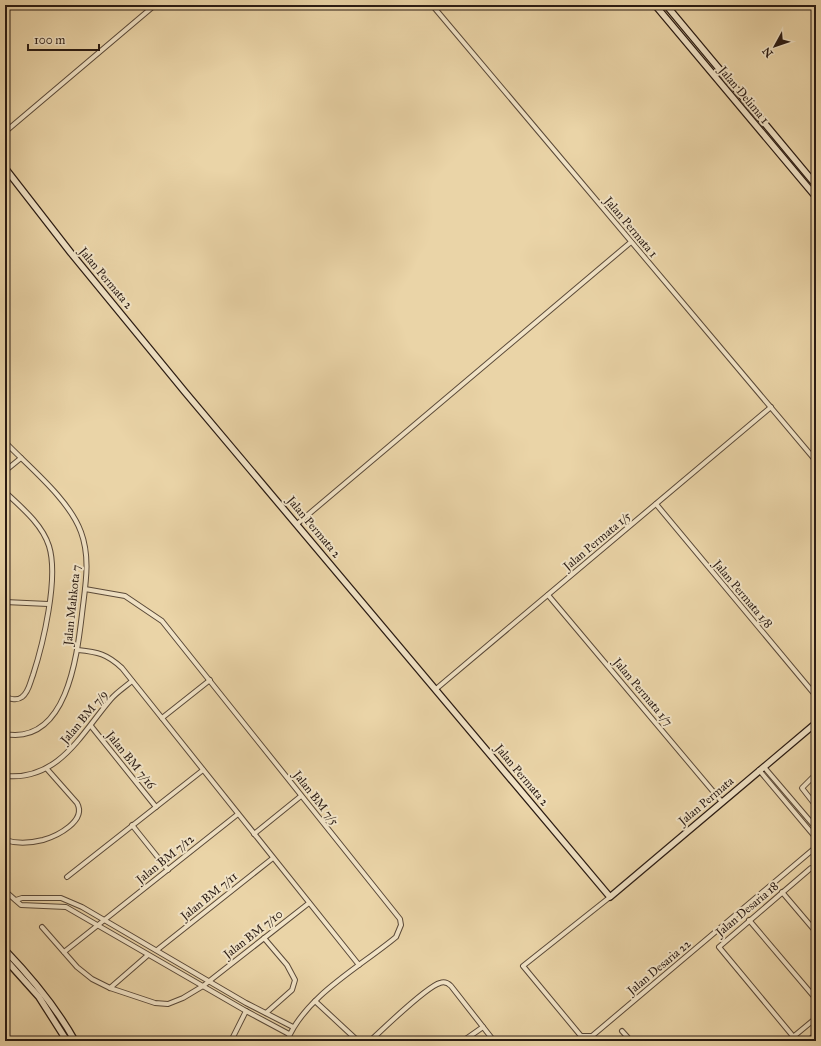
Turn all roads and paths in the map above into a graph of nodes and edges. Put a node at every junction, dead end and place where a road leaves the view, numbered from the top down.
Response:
1 (156, 5) edge
2 (432, 5) edge
3 (656, 5) edge
4 (666, 5) edge
5 (5, 132) edge
6 (5, 168) edge
7 (816, 185) edge
8 (816, 197) edge
9 (631, 242) junction
10 (771, 407) junction
11 (5, 442) edge
12 (21, 458) junction
13 (816, 461) edge
14 (5, 471) edge
15 (5, 492) edge
16 (656, 504) junction
17 (297, 524) junction
18 (85, 589) junction
19 (548, 595) junction
20 (5, 602) edge
21 (48, 604) junction
22 (78, 650) junction
23 (210, 680) junction
24 (132, 681) junction
25 (436, 689) junction
26 (816, 696) edge
27 (5, 697) edge
28 (162, 718) junction
29 (816, 723) edge
30 (91, 726) junction
31 (5, 734) edge
32 (47, 769) junction
33 (762, 769) junction
34 (202, 770) junction
35 (816, 774) edge
36 (5, 776) edge
37 (301, 796) junction
38 (722, 802) junction
39 (816, 806) edge
40 (156, 807) junction
41 (238, 814) junction
42 (132, 825) junction
43 (816, 828) edge
44 (254, 834) junction
45 (816, 838) edge
46 (5, 840) edge
47 (816, 847) edge
48 (273, 858) junction
49 (816, 868) edge
50 (168, 870) junction
51 (67, 877) dead end
52 (5, 891) edge
53 (782, 892) junction
54 (610, 897) junction
55 (16, 900) junction
56 (309, 902) junction
57 (104, 920) junction
58 (749, 920) junction
59 (97, 926) junction
60 (42, 927) dead end
61 (816, 932) edge
62 (264, 938) junction
63 (5, 950) edge
64 (157, 950) junction
65 (64, 952) junction
66 (148, 955) junction
67 (5, 959) edge
68 (359, 966) junction
69 (209, 981) junction
70 (203, 986) junction
71 (110, 988) junction
72 (816, 999) edge
73 (315, 1001) junction
74 (246, 1011) junction
75 (266, 1013) junction
76 (816, 1018) edge
77 (293, 1026) junction
78 (483, 1027) junction
79 (622, 1031) dead end
80 (289, 1034) junction
81 (816, 1034) edge
82 (793, 1037) junction
83 (67, 1041) edge
84 (75, 1041) edge
85 (232, 1041) edge
86 (287, 1041) edge
87 (358, 1041) edge
88 (370, 1041) edge
89 (463, 1041) edge
90 (494, 1041) edge
91 (631, 1041) edge
92 (797, 1041) edge
93 (808, 1041) edge

1 - 5 street
2 - 9 street, Jalan Permata 1
3 - 8 street, Jalan Delima 1
4 - 7 street, Jalan Delima 1
6 - 17 street, Jalan Permata 2
9 - 10 street, Jalan Permata 1
9 - 17 street
10 - 13 street, Jalan Permata 1
10 - 16 street, Jalan Permata 1/5
11 - 12 street, Jalan Mahkota 7
12 - 14 street
12 - 18 street, Jalan Mahkota 7
15 - 21 street
16 - 19 street, Jalan Permata 1/5
16 - 26 street, Jalan Permata 1/8
17 - 25 street, Jalan Permata 2
18 - 22 street, Jalan Mahkota 7
18 - 23 street, Jalan BM 7/5
19 - 25 street, Jalan Permata 1/5
19 - 38 street, Jalan Permata 1/7
20 - 21 street
21 - 27 street
22 - 24 street
22 - 31 street, Jalan Mahkota 7
23 - 28 street
23 - 37 street, Jalan BM 7/5
24 - 28 street
24 - 30 street, Jalan BM 7/9
25 - 54 street, Jalan Permata 2
28 - 34 street
29 - 33 street, Jalan Permata
30 - 32 street, Jalan BM 7/9
30 - 40 street, Jalan BM 7/16
32 - 36 street, Jalan BM 7/9
32 - 46 street
33 - 38 street, Jalan Permata
33 - 43 street
33 - 45 street
34 - 40 street
34 - 41 street
35 - 39 street
37 - 44 street
37 - 68 street, Jalan BM 7/5
38 - 54 street, Jalan Permata
40 - 42 street
41 - 44 street
41 - 50 street, Jalan BM 7/12
42 - 50 street
42 - 51 street
44 - 48 street
47 - 54 street, Jalan Desaria 22
48 - 56 street
48 - 64 street, Jalan BM 7/11
49 - 53 street, Jalan Desaria 18
50 - 57 street, Jalan BM 7/12
52 - 55 street
53 - 58 street, Jalan Desaria 18
53 - 61 street
55 - 57 street
55 - 59 street
56 - 62 street, Jalan BM 7/10
56 - 68 street
57 - 59 street, Jalan BM 7/12
57 - 64 street
58 - 72 street
58 - 82 street, Jalan Desaria 18
59 - 65 street, Jalan BM 7/12
59 - 66 street
60 - 65 street, Jalan BM 7/10
62 - 69 street, Jalan BM 7/10
62 - 75 street
63 - 84 street
64 - 69 street
65 - 71 street, Jalan BM 7/10
66 - 70 street
66 - 71 street
67 - 83 street
68 - 73 street, Jalan BM 7/5
69 - 70 street, Jalan BM 7/10
69 - 75 street
70 - 71 street, Jalan BM 7/10
70 - 74 street
73 - 77 street, Jalan BM 7/5
73 - 87 street
74 - 80 street
74 - 85 street
75 - 77 street
76 - 82 street
77 - 80 street, Jalan BM 7/5
78 - 88 street
78 - 89 street
78 - 90 street
79 - 91 street
80 - 86 street, Jalan BM 7/5
81 - 93 street
82 - 92 street, Jalan Desaria 18

